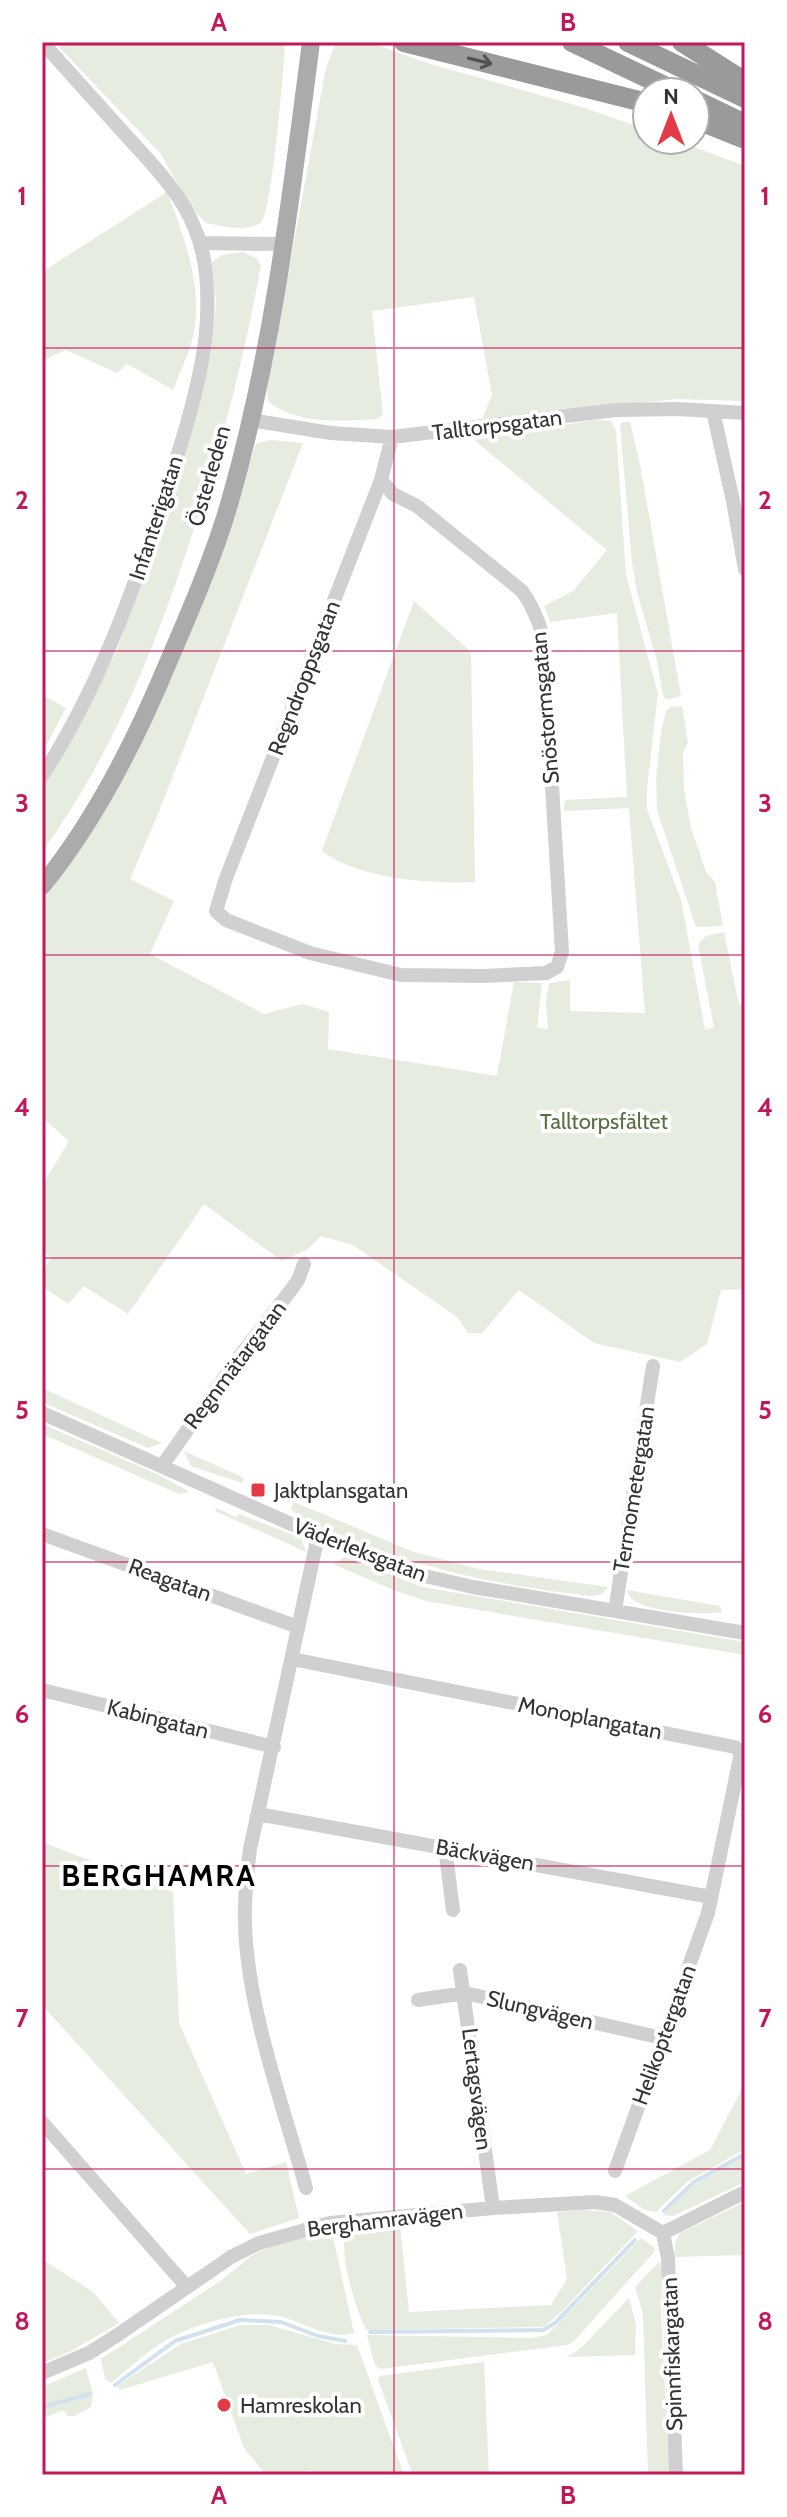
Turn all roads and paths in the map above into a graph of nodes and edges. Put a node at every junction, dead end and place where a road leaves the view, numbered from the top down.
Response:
1 (42, 42) edge
2 (311, 42) edge
3 (404, 42) edge
4 (572, 42) edge
5 (628, 42) edge
6 (682, 42) edge
7 (643, 76) edge
8 (745, 82) edge
9 (745, 98) edge
10 (631, 99) edge
11 (711, 108) edge
12 (745, 124) edge
13 (711, 125) edge
14 (745, 139) edge
15 (200, 243) junction
16 (285, 244) junction
17 (713, 411) junction
18 (745, 413) edge
19 (250, 420) junction
20 (392, 437) junction
21 (381, 480) junction
22 (739, 502) edge
23 (745, 569) edge
24 (42, 776) edge
25 (42, 886) edge
26 (560, 961) joint
27 (304, 1264) dead end
28 (653, 1366) dead end
29 (42, 1413) edge
30 (162, 1466) junction
31 (42, 1534) edge
32 (318, 1536) junction
33 (615, 1611) junction
34 (298, 1627) junction
35 (745, 1633) edge
36 (292, 1659) junction
37 (42, 1690) edge
38 (274, 1747) junction
39 (258, 1814) junction
40 (445, 1847) junction
41 (711, 1897) junction
42 (453, 1910) dead end
43 (460, 1970) dead end
44 (465, 1993) junction
45 (418, 2000) dead end
46 (662, 2038) junction
47 (42, 2122) edge
48 (615, 2171) dead end
49 (306, 2188) dead end
50 (745, 2192) edge
51 (493, 2208) junction
52 (663, 2233) junction
53 (187, 2287) junction
54 (42, 2373) edge
55 (676, 2475) edge

1 - 15 street, Infanterigatan
2 - 16 main road, Österleden
3 -> 10 highway
4 - 7 highway
5 - 9 highway
6 - 8 highway
11 - 12 highway
13 - 14 highway
15 - 16 street
15 - 24 street, Infanterigatan
16 - 19 main road, Österleden
17 - 18 street, Talltorpsgatan
17 - 20 street, Talltorpsgatan
17 - 22 street
19 - 20 street, Talltorpsgatan
19 - 25 main road, Österleden
20 - 21 street, Regndroppsgatan
21 - 26 street, Snöstormsgatan
21 - 26 street, Regndroppsgatan
22 - 23 street
27 - 30 street, Regnmätargatan
28 - 33 street, Termometergatan
29 - 30 street, Väderleksgatan
30 - 32 street, Väderleksgatan
31 - 34 street, Reagatan
32 - 33 street, Väderleksgatan
32 - 34 street
33 - 35 street, Väderleksgatan
34 - 36 street
36 - 38 street
36 - 41 street, Monoplangatan
37 - 38 street, Kabingatan
38 - 39 street
39 - 40 street, Bäckvägen
39 - 49 street
40 - 41 street, Bäckvägen
40 - 42 street
41 - 46 street, Helikoptergatan
43 - 44 street, Lertagsvägen
44 - 45 street, Slungvägen
44 - 46 street, Slungvägen
44 - 51 street, Lertagsvägen
46 - 48 street, Helikoptergatan
47 - 53 street
50 - 52 street
51 - 52 street, Berghamravägen
51 - 53 street, Berghamravägen
52 - 55 street, Spinnfiskargatan
53 - 54 street, Berghamravägen

